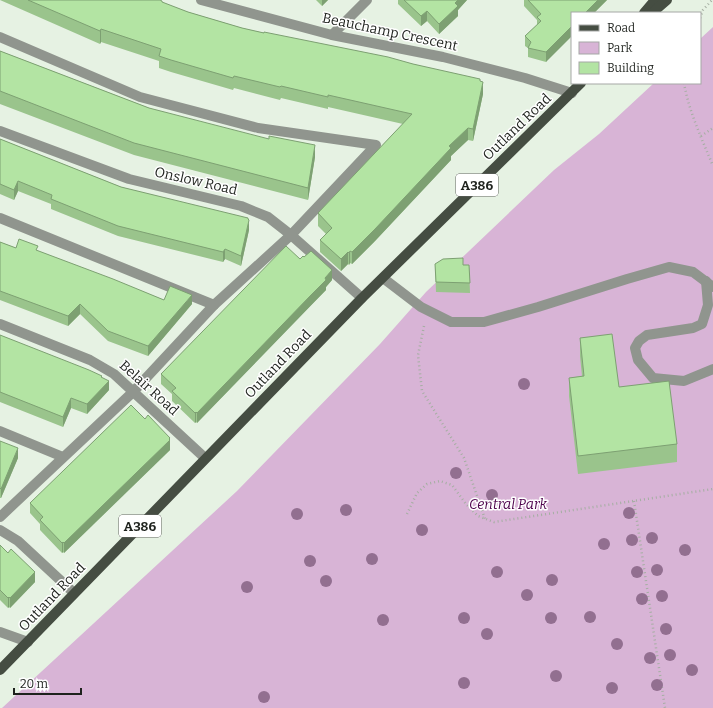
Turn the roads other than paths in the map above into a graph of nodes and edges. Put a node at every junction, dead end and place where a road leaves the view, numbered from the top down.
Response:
1 (201, 0) edge
2 (366, 0) edge
3 (655, 0) edge
4 (668, 0) edge
5 (645, 12) edge
6 (653, 12) edge
7 (332, 35) junction
8 (0, 37) edge
9 (580, 84) edge
10 (572, 93) junction
11 (0, 131) edge
12 (0, 218) edge
13 (291, 235) junction
14 (382, 278) junction
15 (711, 282) edge
16 (362, 298) junction
17 (214, 305) junction
18 (0, 324) edge
19 (713, 369) edge
20 (133, 392) junction
21 (0, 431) edge
22 (63, 457) junction
23 (205, 458) junction
24 (0, 517) edge
25 (0, 530) edge
26 (74, 593) junction
27 (0, 632) edge
28 (28, 642) junction
29 (0, 670) edge

1 - 7 street, Beauchamp Crescent
2 - 7 street
3 - 5 main road
4 - 6 main road
7 - 10 street, Beauchamp Crescent
8 - 13 street
9 - 10 main road, Outland Road / A386
10 - 14 main road, Outland Road / A386
11 - 13 street, Onslow Road
12 - 17 street
13 - 16 street, Onslow Road
13 - 17 street
14 - 15 street
14 - 16 main road, Outland Road / A386
15 - 19 street
16 - 23 main road, Outland Road / A386
17 - 20 street
18 - 20 street, Belair Road
20 - 22 street
20 - 23 street, Belair Road
21 - 22 street
22 - 24 street
23 - 26 main road, Outland Road / A386
25 - 26 street
26 - 28 main road, Outland Road / A386
27 - 28 street
28 - 29 main road, Outland Road / A386

